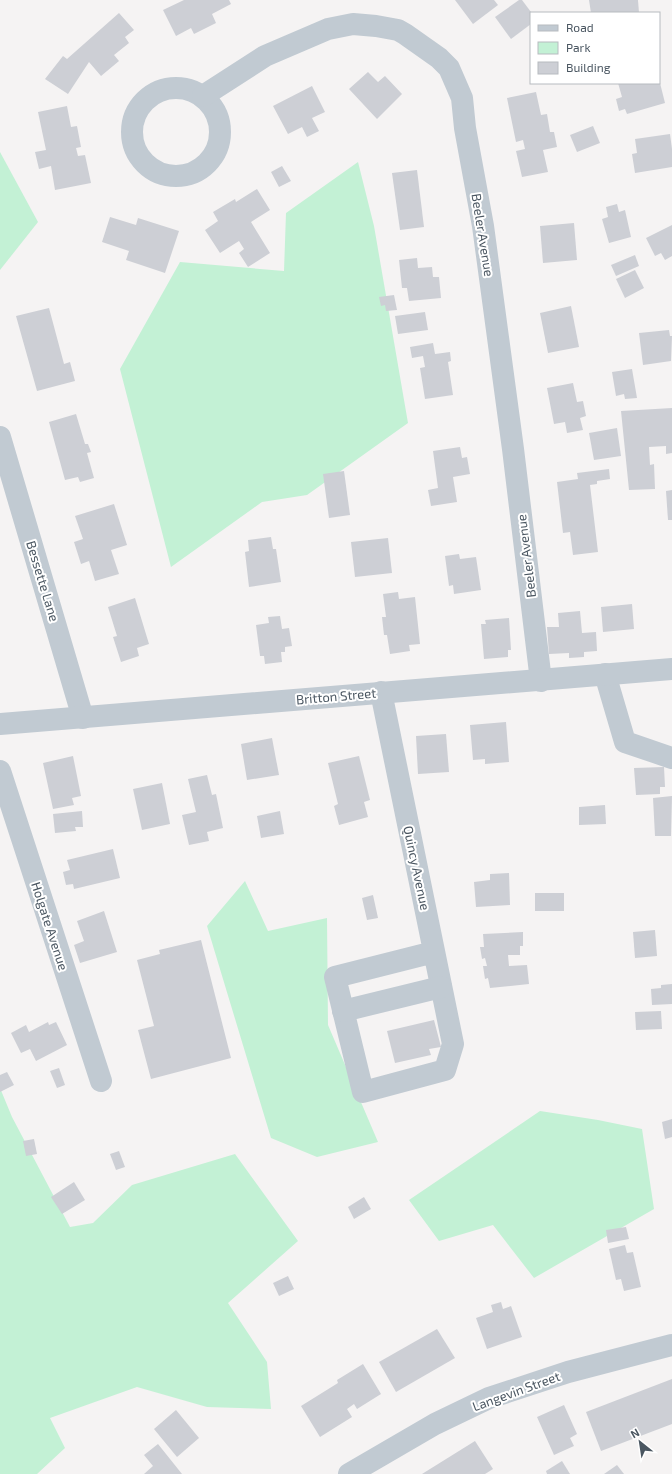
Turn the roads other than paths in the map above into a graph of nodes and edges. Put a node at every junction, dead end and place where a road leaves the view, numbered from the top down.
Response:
1 (203, 96) junction
2 (1, 442) edge
3 (672, 669) edge
4 (605, 674) junction
5 (541, 681) junction
6 (380, 692) junction
7 (83, 718) junction
8 (0, 724) edge
9 (672, 758) edge
10 (0, 771) edge
11 (434, 952) junction
12 (442, 987) junction
13 (343, 1011) junction
14 (101, 1081) dead end
15 (672, 1344) edge
16 (349, 1474) edge

1 - 1 street
1 - 5 street, Beeler Avenue
2 - 7 street, Bessette Lane
3 - 4 street, Britton Street
4 - 5 street, Britton Street
4 - 9 street
5 - 6 street, Britton Street
6 - 7 street, Britton Street
6 - 11 street, Quincy Avenue
7 - 8 street, Britton Street
10 - 14 street, Holgate Avenue
11 - 12 street, Quincy Avenue
11 - 13 street
12 - 13 street
12 - 13 street, Quincy Avenue
15 - 16 street, Langevin Street

